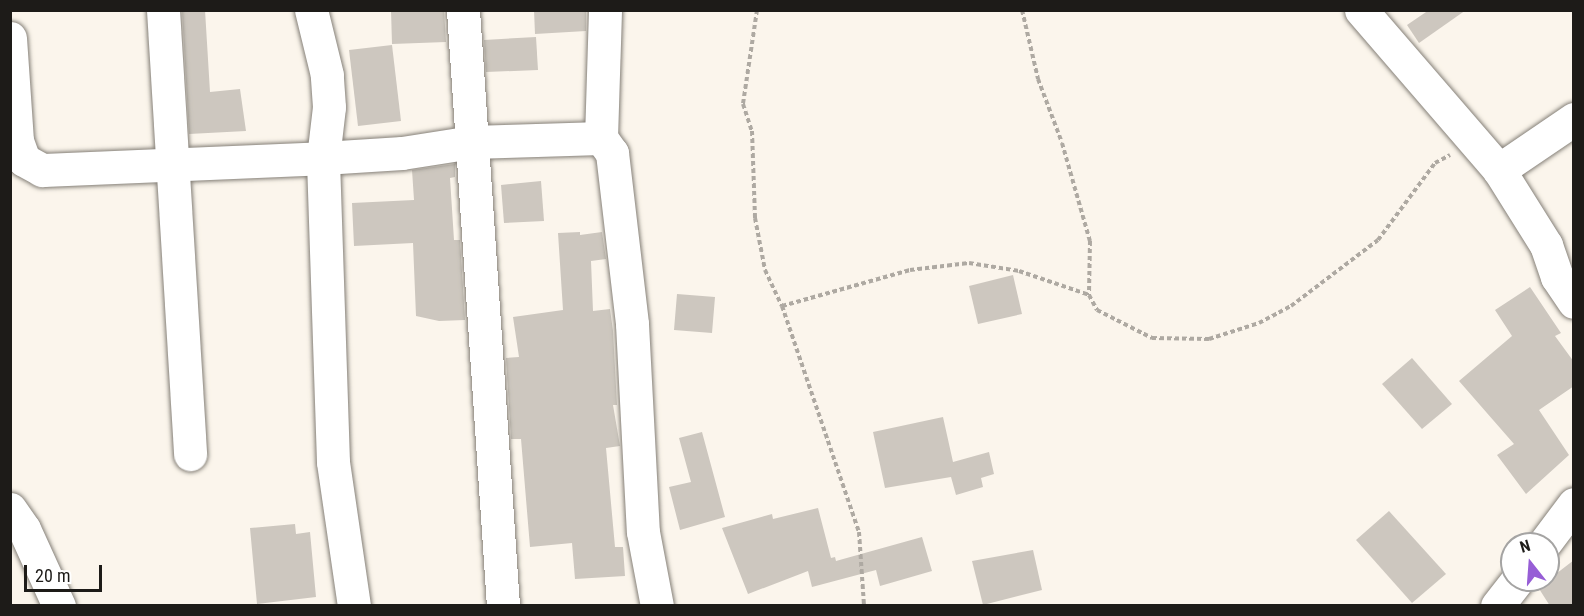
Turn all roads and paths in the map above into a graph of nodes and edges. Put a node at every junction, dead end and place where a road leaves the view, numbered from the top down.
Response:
1 (164, 10) edge
2 (311, 10) edge
3 (463, 10) edge
4 (605, 10) edge
5 (757, 10) edge
6 (1022, 10) edge
7 (1361, 10) edge
8 (10, 38) edge
9 (1574, 118) edge
10 (601, 138) junction
11 (472, 142) junction
12 (1475, 143) junction
13 (323, 158) junction
14 (174, 163) junction
15 (1499, 170) junction
16 (1089, 295) junction
17 (1574, 302) edge
18 (782, 306) junction
19 (190, 454) dead end
20 (1574, 504) edge
21 (10, 509) edge
22 (1553, 532) edge
23 (1508, 592) edge
24 (59, 606) edge
25 (354, 606) edge
26 (503, 606) edge
27 (657, 606) edge
28 (864, 606) edge
29 (1497, 606) edge

1 - 14 street
2 - 13 street
3 - 11 street
4 - 10 street
5 - 18 path
6 - 16 path
7 - 12 street
8 - 14 street
9 - 15 street
10 - 11 street
10 - 27 street
11 - 13 street
11 - 26 street
12 - 15 street
12 - 16 path
13 - 14 street
13 - 25 street
14 - 19 street
15 - 17 street
16 - 18 path
18 - 28 path
20 - 22 street
21 - 24 street
23 - 29 street

